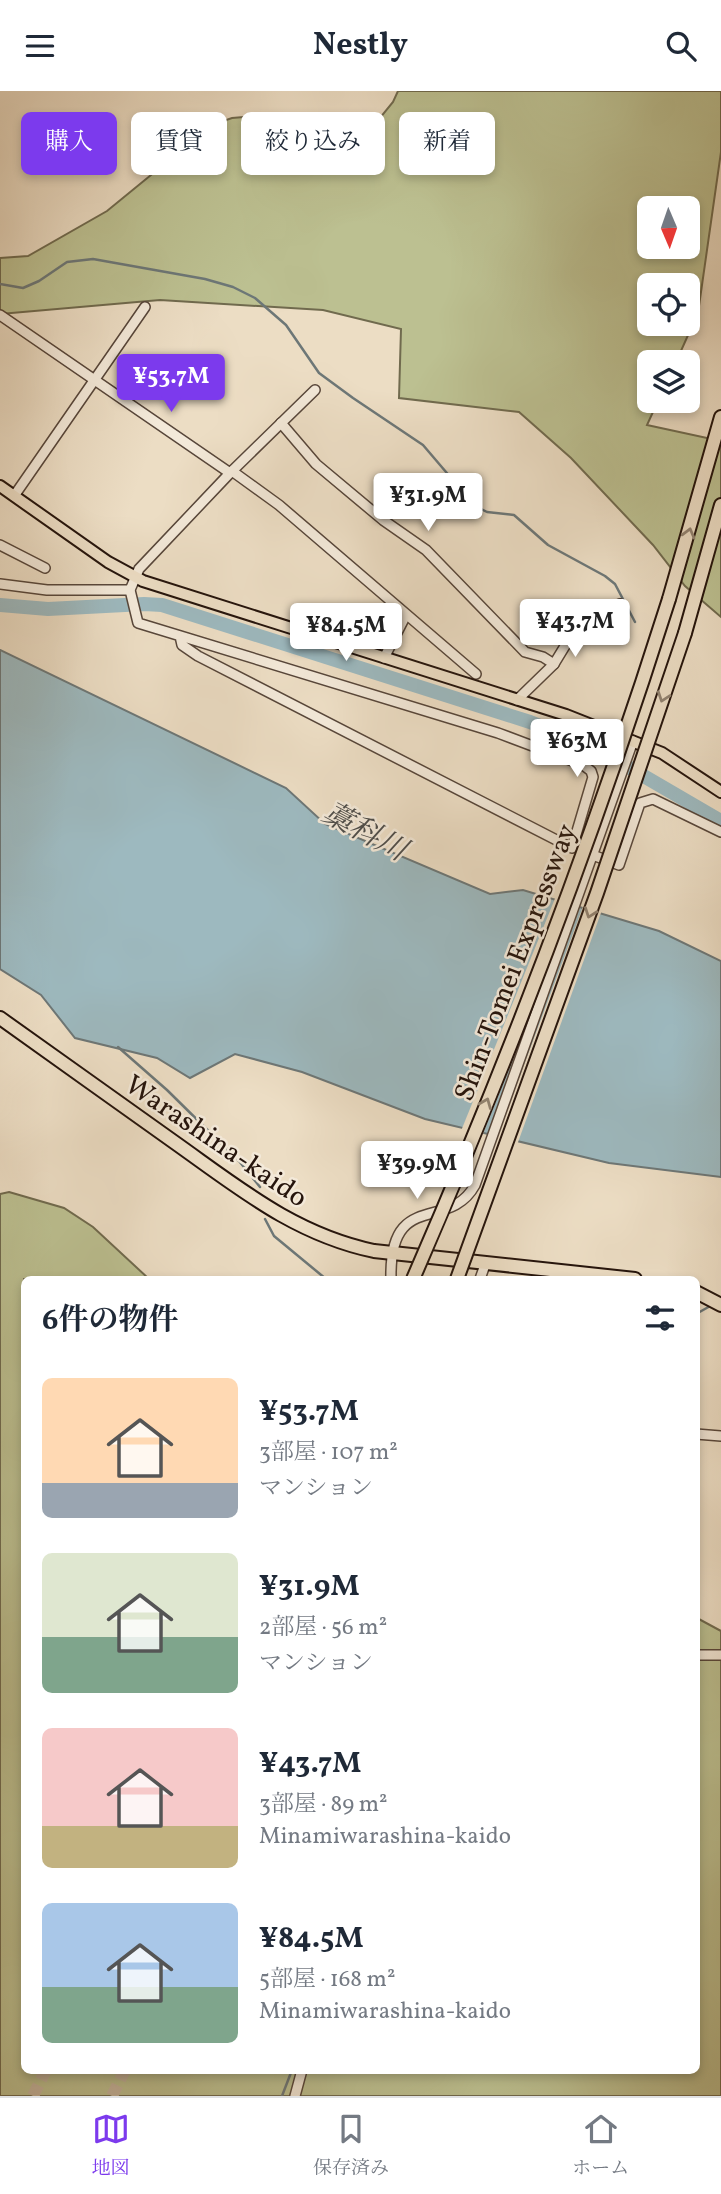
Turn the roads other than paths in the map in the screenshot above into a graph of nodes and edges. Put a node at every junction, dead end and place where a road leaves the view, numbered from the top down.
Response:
1 (145, 307) dead end
2 (0, 315) edge
3 (95, 380) junction
4 (315, 390) dead end
5 (721, 417) edge
6 (281, 423) junction
7 (231, 472) junction
8 (0, 486) edge
9 (14, 496) junction
10 (721, 505) edge
11 (721, 515) edge
12 (0, 545) edge
13 (708, 555) junction
14 (44, 568) dead end
15 (134, 577) junction
16 (0, 584) edge
17 (130, 590) junction
18 (620, 604) dead end
19 (406, 615) junction
20 (180, 636) junction
21 (384, 659) junction
22 (554, 664) junction
23 (476, 674) dead end
24 (517, 700) junction
25 (633, 741) junction
26 (721, 792) edge
27 (721, 832) edge
28 (572, 848) junction
29 (593, 856) junction
30 (0, 1018) edge
31 (394, 1253) junction
32 (486, 1262) junction
33 (391, 1276) edge
34 (414, 1276) edge
35 (458, 1276) edge
36 (481, 1276) edge
37 (607, 1276) edge
38 (700, 1294) edge
39 (721, 1305) edge
40 (700, 1434) edge
41 (721, 1436) edge
42 (700, 1655) edge
43 (721, 1655) edge
44 (301, 2074) edge
45 (295, 2096) edge

1 - 3 street
2 - 3 street
3 - 7 street
3 - 9 street
4 - 6 street
34 -> 5 highway, Shin-Tomei Expressway, bridge
6 - 7 street
6 - 22 street
7 - 15 street
7 - 19 street
8 - 9 main road
9 - 15 main road
10 - 13 highway, Shin-Tomei Expressway
11 - 13 highway
12 - 14 street
13 -> 35 highway, Shin-Tomei Expressway, bridge
15 - 17 street
15 - 21 main road
16 - 17 street
17 - 20 street
18 - 22 street
19 - 21 street
19 - 23 street
20 - 28 street
20 - 28 street
21 - 24 main road
22 - 24 street
24 - 25 main road
25 - 26 main road
25 - 29 street
27 - 29 street
28 - 29 street
29 - 31 street
30 - 31 highway, Warashina-kaido
31 - 32 highway, Warashina-kaido
31 - 33 street
32 - 36 street
32 - 37 highway, Warashina-kaido
38 - 39 highway
40 - 41 street
42 - 43 street
44 - 45 street

